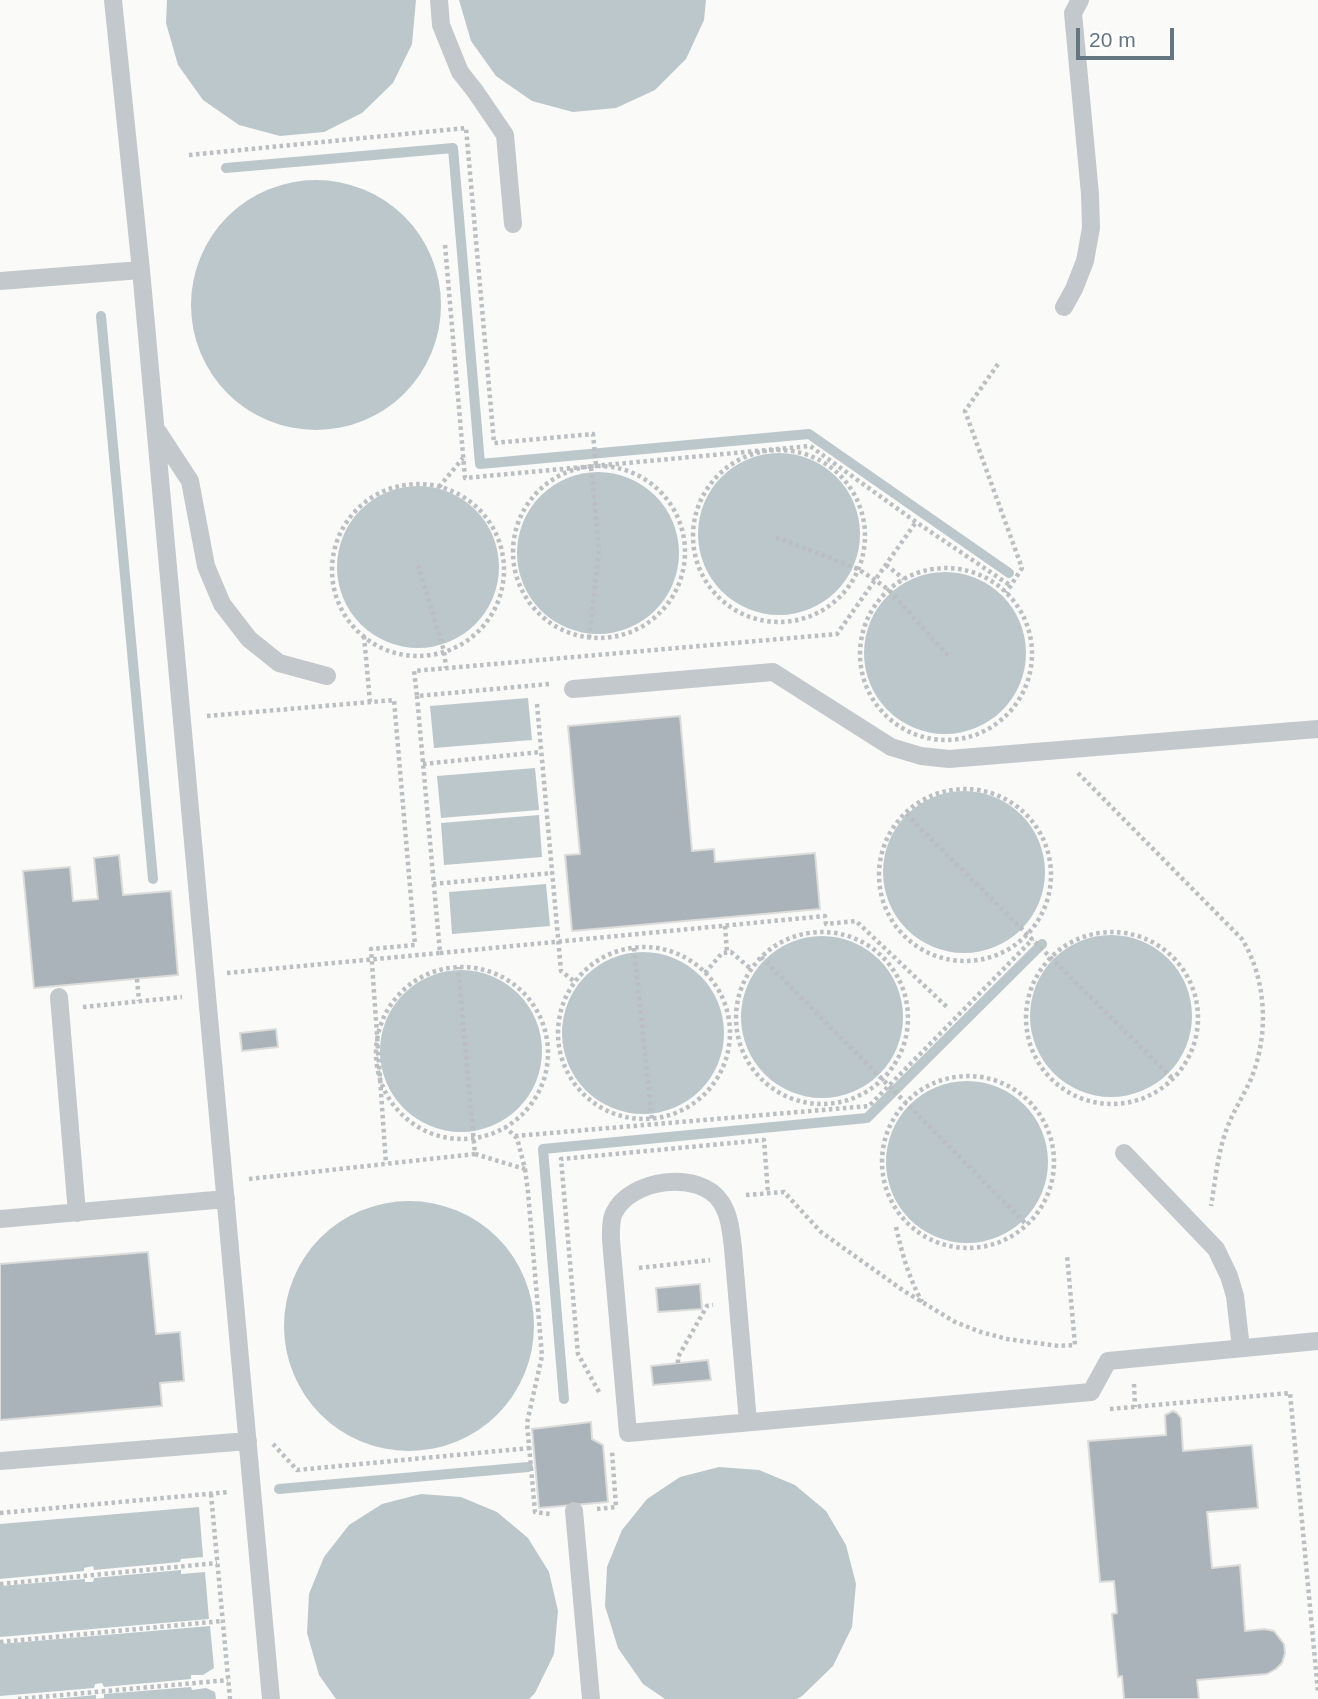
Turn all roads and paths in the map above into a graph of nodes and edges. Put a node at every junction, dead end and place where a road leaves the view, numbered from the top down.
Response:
1 (113, 0) edge
2 (439, 0) edge
3 (1080, 0) edge
4 (189, 155) dead end
5 (513, 224) dead end
6 (444, 245) dead end
7 (141, 270) junction
8 (0, 281) edge
9 (1064, 307) dead end
10 (998, 364) dead end
11 (156, 429) junction
12 (463, 458) junction
13 (594, 466) junction
14 (439, 486) junction
15 (916, 522) junction
16 (776, 537) dead end
17 (693, 542) junction
18 (685, 543) junction
19 (504, 561) junction
20 (513, 561) junction
21 (418, 565) dead end
22 (886, 565) junction
23 (858, 569) junction
24 (904, 579) junction
25 (875, 580) junction
26 (1011, 586) junction
27 (889, 590) junction
28 (1006, 593) junction
29 (364, 635) junction
30 (589, 638) junction
31 (444, 651) junction
32 (949, 657) dead end
33 (446, 669) junction
34 (327, 676) dead end
35 (573, 689) joint
36 (417, 696) junction
37 (370, 702) junction
38 (537, 704) dead end
39 (182, 719) junction
40 (1318, 729) edge
41 (1055, 750) junction
42 (541, 752) junction
43 (423, 764) junction
44 (906, 814) junction
45 (552, 873) junction
46 (433, 884) junction
47 (725, 926) junction
48 (1033, 939) junction
49 (558, 942) junction
50 (634, 948) junction
51 (727, 952) junction
52 (440, 953) junction
53 (761, 957) junction
54 (372, 960) junction
55 (458, 967) junction
56 (751, 969) junction
57 (705, 973) junction
58 (205, 975) junction
59 (138, 979) dead end
60 (575, 982) junction
61 (207, 995) junction
62 (139, 1001) junction
63 (59, 1003) joint
64 (949, 1009) dead end
65 (729, 1026) junction
66 (736, 1026) junction
67 (558, 1040) junction
68 (548, 1042) junction
69 (378, 1061) junction
70 (883, 1079) junction
71 (1172, 1079) junction
72 (889, 1085) junction
73 (907, 1102) junction
74 (652, 1122) junction
75 (505, 1127) junction
76 (515, 1136) junction
77 (473, 1138) junction
78 (1124, 1153) dead end
79 (475, 1154) junction
80 (386, 1164) junction
81 (525, 1169) junction
82 (225, 1191) junction
83 (720, 1200) junction
84 (77, 1213) junction
85 (0, 1219) edge
86 (1027, 1225) junction
87 (896, 1227) dead end
88 (1204, 1236) junction
89 (1067, 1255) dead end
90 (734, 1258) junction
91 (613, 1270) junction
92 (738, 1303) junction
93 (922, 1303) junction
94 (1318, 1341) edge
95 (1241, 1348) junction
96 (678, 1363) dead end
97 (1109, 1409) dead end
98 (748, 1422) junction
99 (248, 1441) junction
100 (530, 1448) junction
101 (0, 1461) edge
102 (252, 1490) junction
103 (211, 1494) junction
104 (574, 1511) joint
105 (0, 1513) edge
106 (217, 1563) junction
107 (0, 1584) edge
108 (222, 1621) junction
109 (0, 1642) edge
110 (228, 1680) junction
111 (1318, 1692) edge
112 (18, 1699) edge
113 (230, 1699) edge
114 (271, 1699) edge
115 (591, 1699) edge

1 - 7 lane
2 - 5 lane
3 - 9 lane
4 - 13 path
6 - 12 path
7 - 8 lane
7 - 11 lane
10 - 26 path
11 - 34 lane
11 - 39 lane
12 - 13 path
12 - 14 path
13 - 15 path
13 - 18 path
13 - 20 path
13 - 30 path
14 - 19 path
14 - 29 path
15 - 22 path
15 - 26 path
16 - 23 path
17 - 18 path
17 - 23 path
17 - 23 path
18 - 30 path
19 - 20 path
19 - 31 path
20 - 30 path
21 - 31 path
22 - 24 path
22 - 25 path
23 - 25 path
24 - 27 path
24 - 28 path
25 - 27 path
25 - 33 path
26 - 28 path
27 - 28 path
27 - 32 path
29 - 31 path
29 - 37 path
31 - 33 path
33 - 36 path
35 - 36 path
35 - 41 lane
36 - 43 path
37 - 39 path
37 - 54 path
38 - 42 path
39 - 58 lane
40 - 41 lane
41 - 88 path
42 - 43 path
42 - 45 path
43 - 46 path
44 - 44 path
44 - 48 path
45 - 46 path
45 - 49 path
46 - 52 path
47 - 49 path
47 - 51 path
47 - 64 path
48 - 71 path
48 - 72 path
49 - 52 path
49 - 60 path
50 - 57 path
50 - 60 path
50 - 74 path
51 - 56 path
51 - 57 path
52 - 54 path
53 - 56 path
53 - 70 path
53 - 70 path
54 - 58 path
54 - 69 path
55 - 68 path
55 - 69 path
55 - 77 path
56 - 66 path
57 - 65 path
58 - 61 lane
59 - 62 path
60 - 67 path
61 - 62 path
61 - 82 lane
62 - 63 path
63 - 84 lane
65 - 66 path
65 - 74 path
66 - 70 path
67 - 68 path
67 - 74 path
68 - 75 path
69 - 77 path
69 - 80 path
70 - 72 path
71 - 71 path
72 - 73 path
72 - 74 path
73 - 86 path
73 - 86 path
73 - 86 path
74 - 76 path
75 - 76 path
75 - 77 path
76 - 81 path
77 - 79 path
78 - 88 lane
79 - 80 path
79 - 81 path
80 - 82 path
81 - 100 path
82 - 84 lane
82 - 99 lane
83 - 90 lane
83 - 91 lane
83 - 93 path
84 - 85 lane
87 - 93 path
88 - 95 lane
89 - 93 path
90 - 91 path
90 - 92 lane
91 - 98 lane
92 - 96 path
92 - 98 lane
94 - 95 lane
95 - 98 lane
97 - 111 path
99 - 100 path
99 - 101 lane
99 - 102 lane
100 - 104 path
102 - 103 path
102 - 114 lane
103 - 105 path
103 - 106 path
104 - 115 lane
106 - 107 path
106 - 108 path
108 - 109 path
108 - 110 path
110 - 112 path
110 - 113 path

